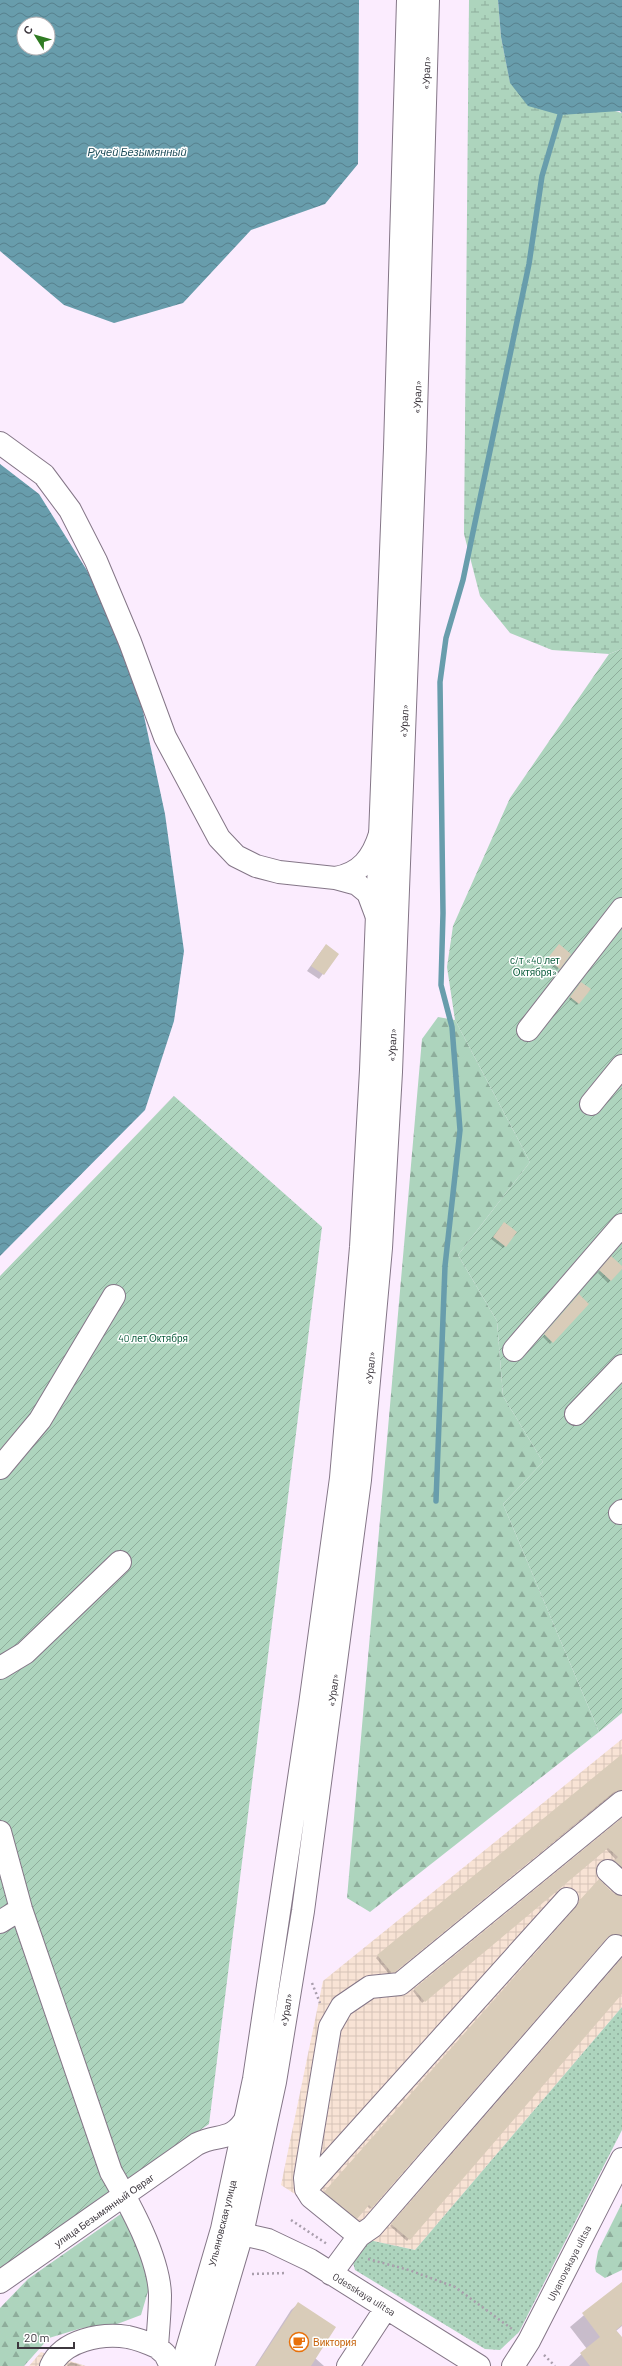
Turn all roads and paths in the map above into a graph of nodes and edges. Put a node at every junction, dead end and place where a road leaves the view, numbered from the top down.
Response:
1 (408, 0) edge
2 (428, 0) edge
3 (0, 443) edge
4 (380, 834) junction
5 (335, 878) junction
6 (622, 909) edge
7 (377, 917) junction
8 (528, 1030) dead end
9 (622, 1066) edge
10 (591, 1104) dead end
11 (622, 1225) edge
12 (114, 1296) dead end
13 (514, 1350) dead end
14 (622, 1366) edge
15 (576, 1414) dead end
16 (0, 1468) edge
17 (120, 1562) dead end
18 (0, 1668) edge
19 (622, 1802) edge
20 (0, 1832) edge
21 (567, 1899) dead end
22 (21, 1909) junction
23 (0, 1922) edge
24 (616, 1946) dead end
25 (264, 2081) junction
26 (247, 2117) junction
27 (209, 2140) junction
28 (622, 2158) edge
29 (236, 2167) junction
30 (306, 2190) junction
31 (124, 2196) junction
32 (290, 2220) dead end
33 (232, 2231) junction
34 (359, 2236) junction
35 (345, 2253) junction
36 (293, 2274) dead end
37 (331, 2274) junction
38 (229, 2281) junction
39 (0, 2282) edge
40 (386, 2308) junction
41 (529, 2341) junction
42 (173, 2356) edge
43 (51, 2366) edge
44 (203, 2366) edge
45 (348, 2366) edge
46 (479, 2366) edge
47 (513, 2366) edge

1 - 4 main road, «Урал»
2 - 25 main road, «Урал»
3 - 5 main road
4 - 5 main road
4 - 7 main road, «Урал»
5 - 7 main road
6 - 8 main road
7 - 25 main road, «Урал»
9 - 10 main road
11 - 13 main road
12 - 16 main road
14 - 15 main road
17 - 18 main road
19 - 30 main road
20 - 22 main road
21 - 30 main road
22 - 23 main road
22 - 31 main road
24 - 34 main road
25 - 26 main road, Ульяновская улица
25 - 33 main road, Ульяновская улица
26 - 27 main road, улица Безымянный Овраг
26 - 29 main road, Ульяновская улица
27 - 29 main road
27 - 31 main road, улица Безымянный Овраг
28 - 41 main road, Ulyanovskaya ulitsa
29 - 33 main road, Ульяновская улица
30 - 34 main road
31 - 39 main road, улица Безымянный Овраг
31 - 42 main road
32 - 35 path
33 - 37 main road, Odesskaya ulitsa
33 - 38 main road, Ульяновская улица
33 - 42 main road, Ульяновская улица
34 - 35 main road
35 - 37 main road
35 - 41 path
36 - 38 path
37 - 40 main road, Odesskaya ulitsa
38 - 44 main road, Ульяновская улица
40 - 45 main road
40 - 46 main road, Odesskaya ulitsa
41 - 47 main road, Ulyanovskaya ulitsa
42 - 43 main road

